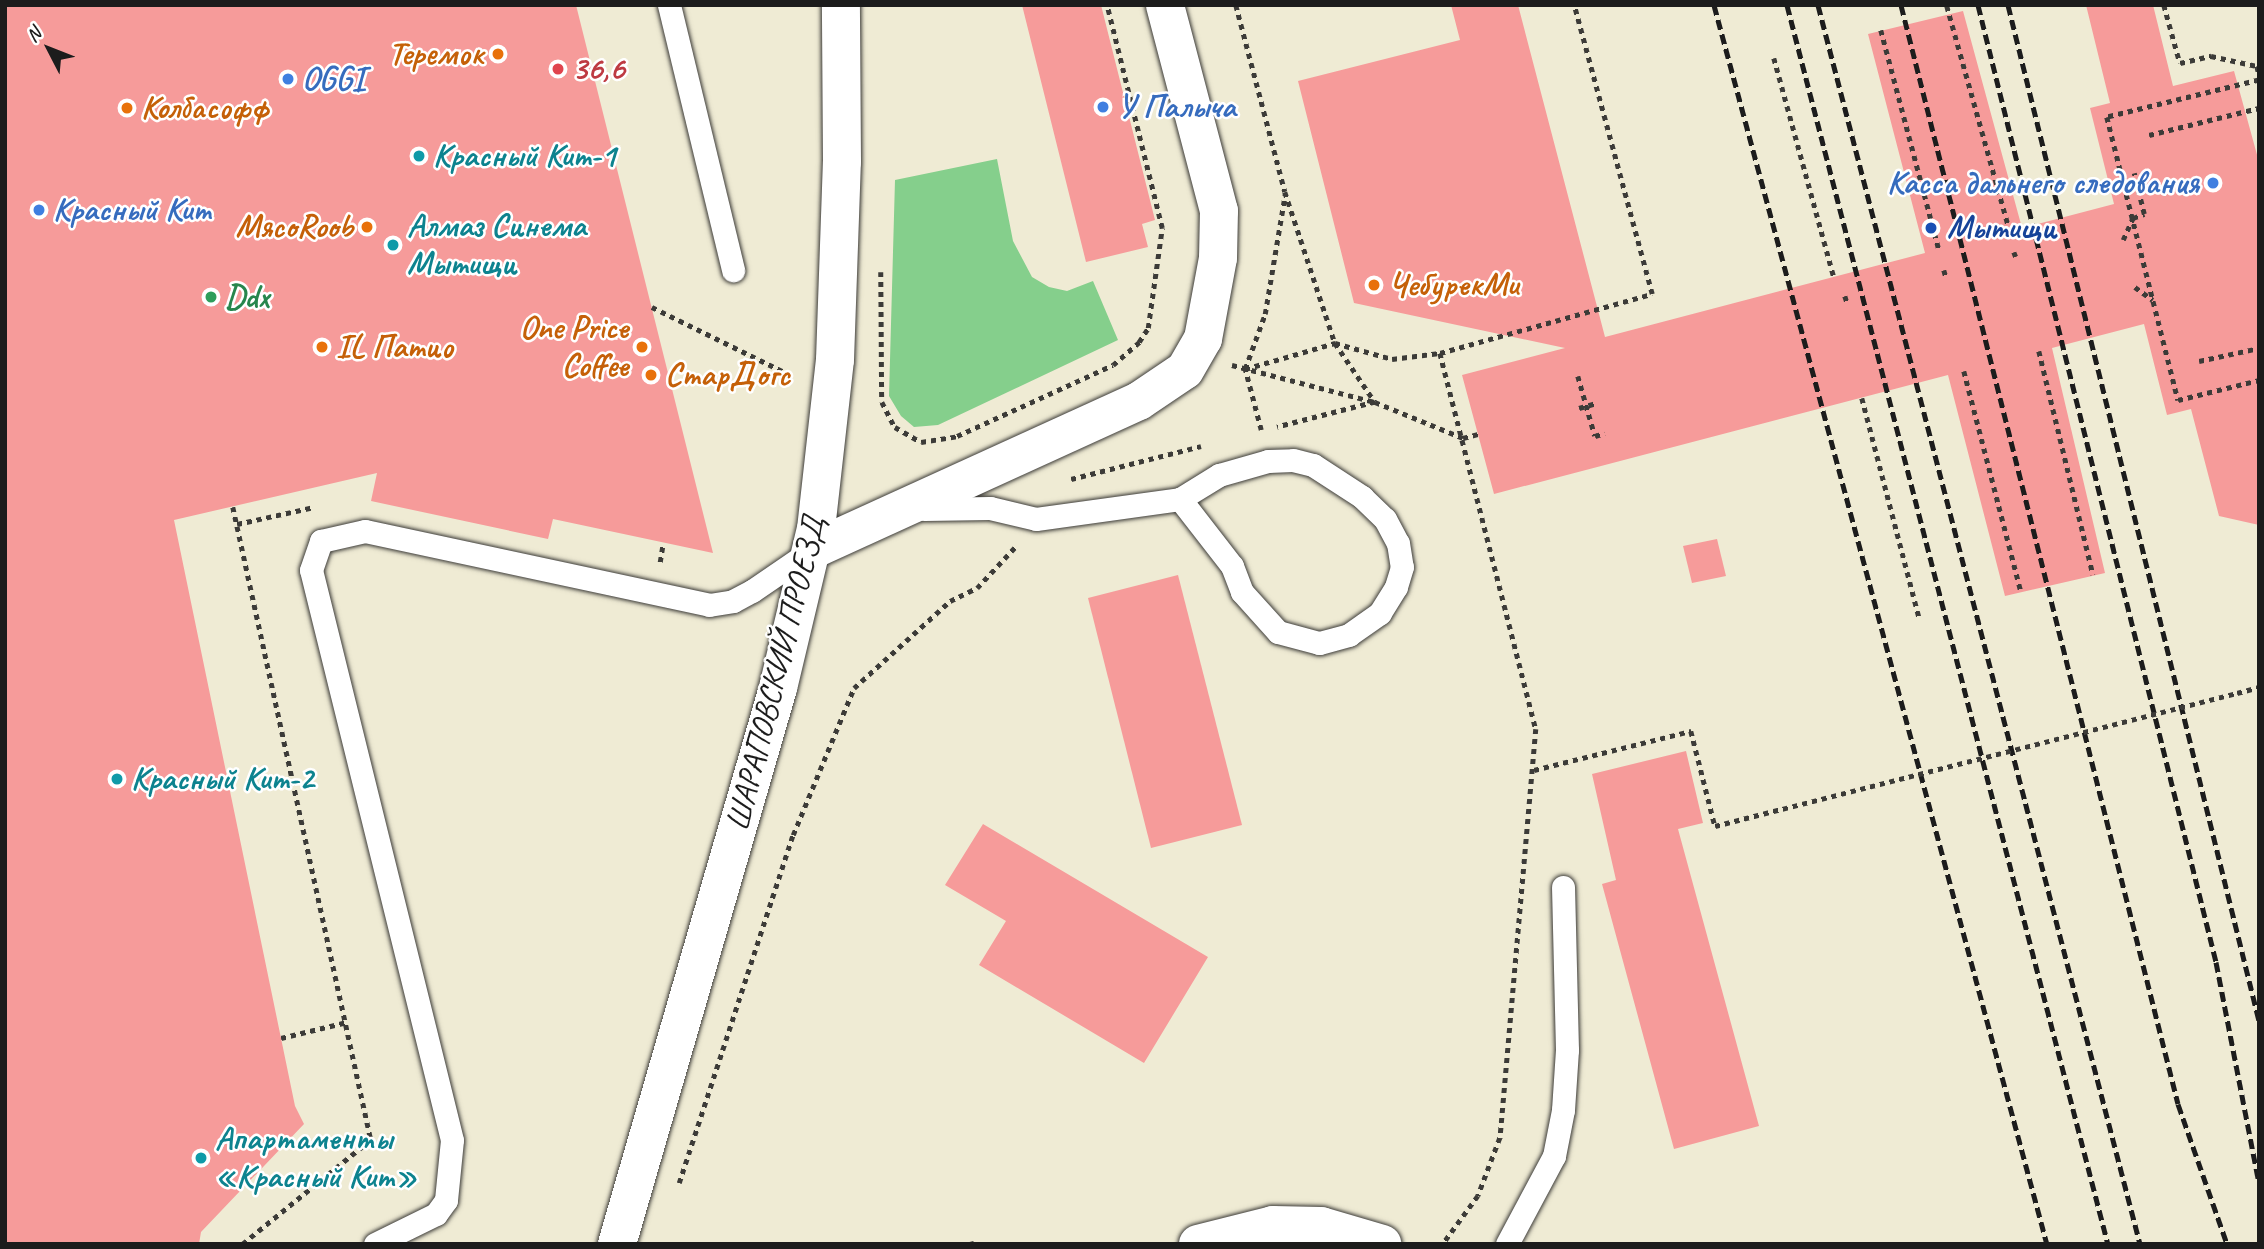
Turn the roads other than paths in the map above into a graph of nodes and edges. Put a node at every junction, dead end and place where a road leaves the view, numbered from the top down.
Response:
1 (669, 5) edge
2 (841, 5) edge
3 (1165, 5) edge
4 (733, 270) dead end
5 (1180, 499) junction
6 (876, 519) junction
7 (812, 550) junction
8 (1563, 887) dead end
9 (376, 1244) edge
10 (617, 1244) edge
11 (1198, 1244) edge
12 (1382, 1244) edge
13 (1507, 1244) edge

1 - 4 lane
2 - 7 main road, ШАРАПОВСКИЙ ПРОЕЗД
3 - 6 main road
5 - 5 lane
5 - 6 lane
6 - 7 main road
7 - 9 lane
7 - 10 main road, ШАРАПОВСКИЙ ПРОЕЗД
8 - 13 lane
11 - 12 main road

